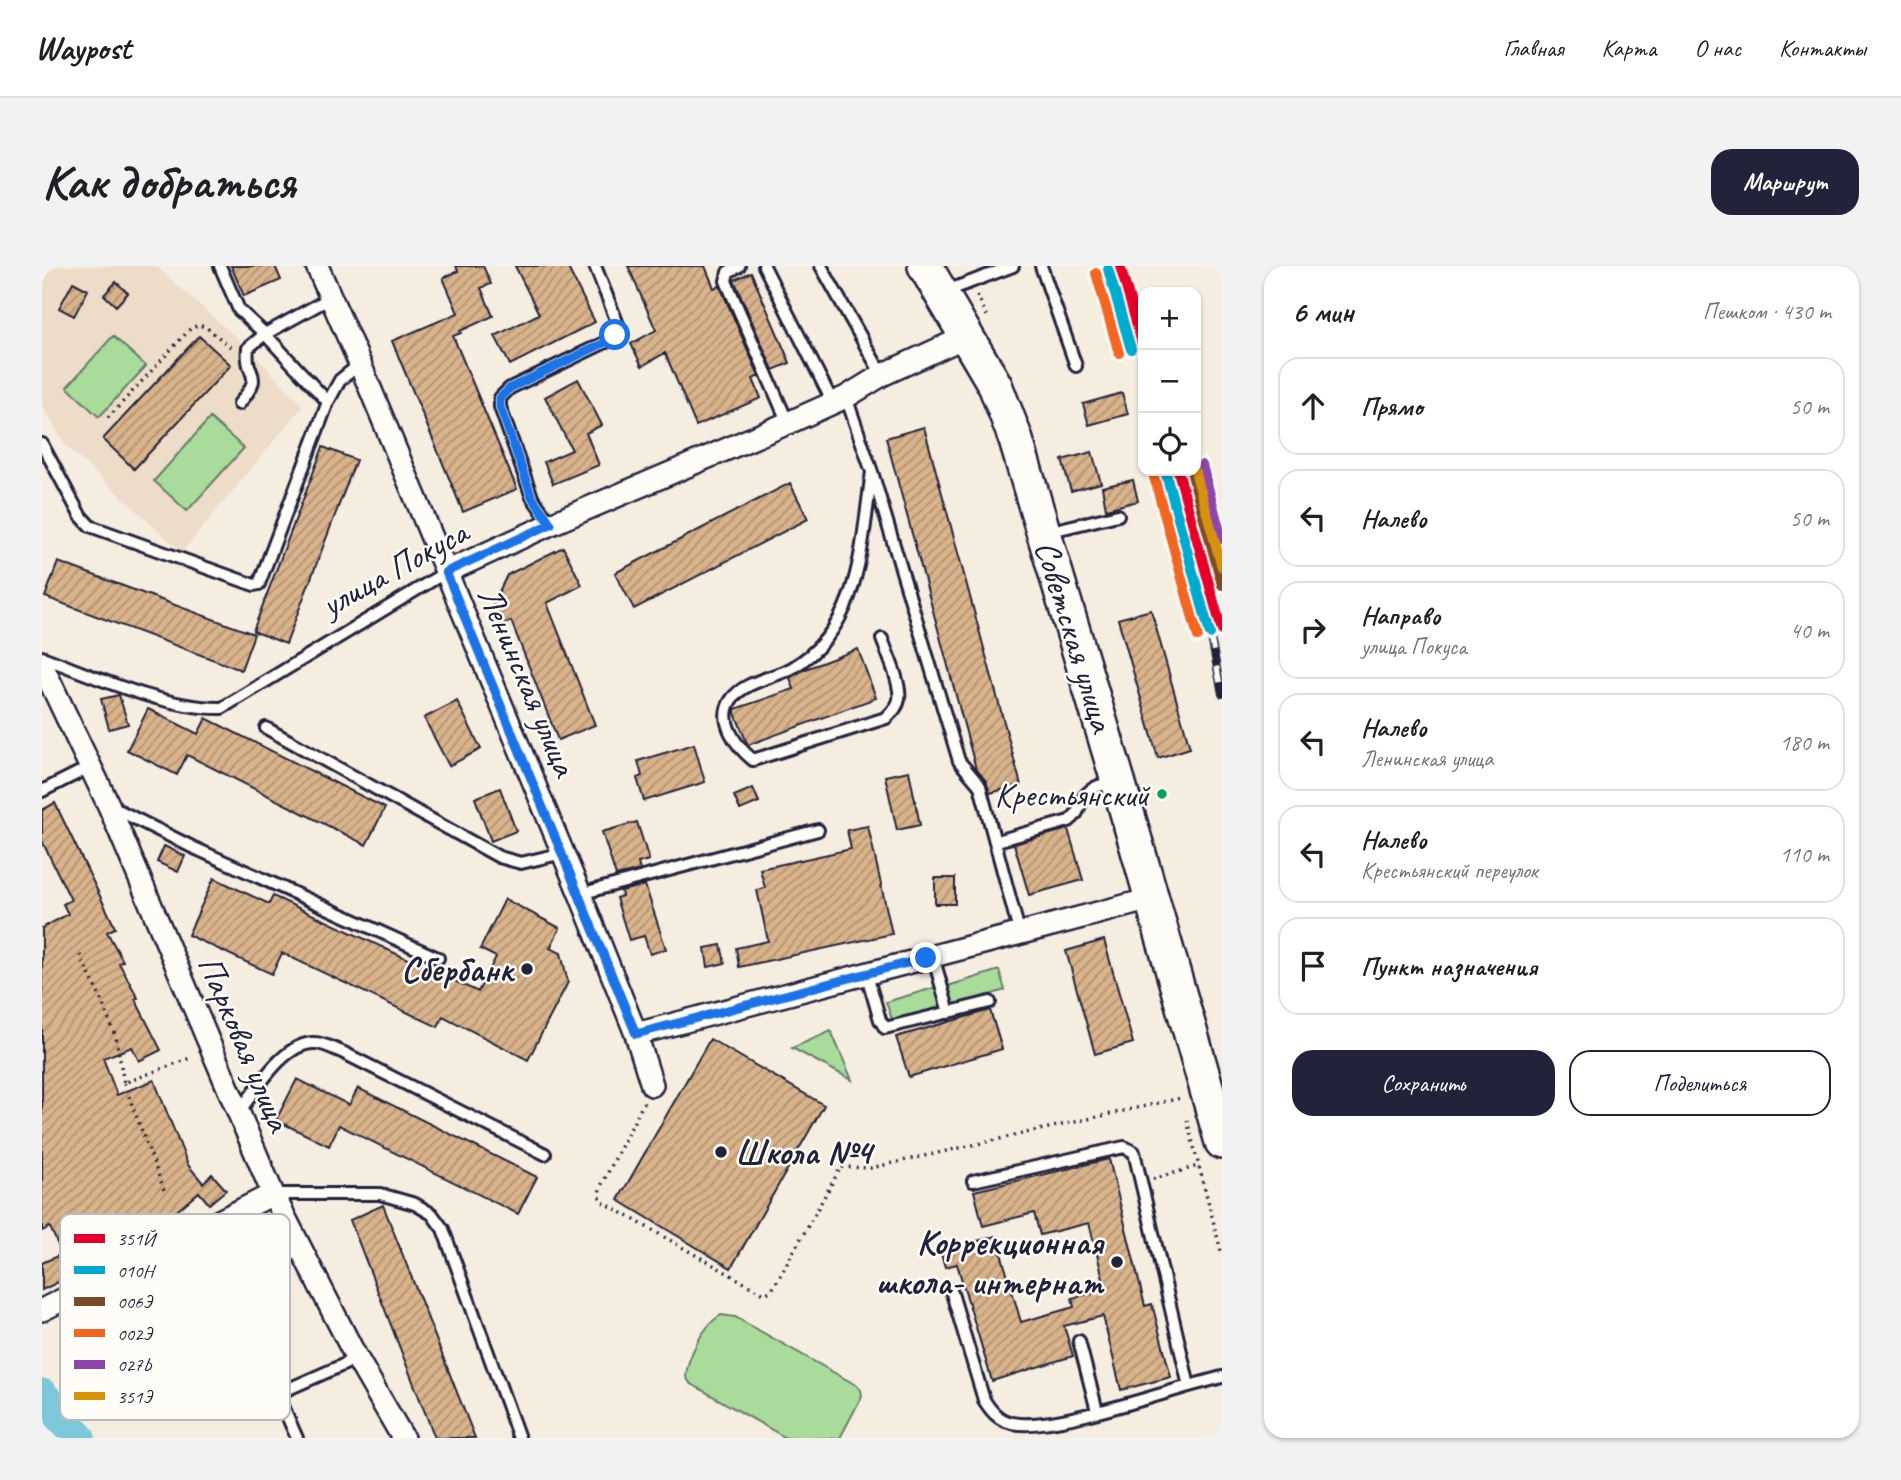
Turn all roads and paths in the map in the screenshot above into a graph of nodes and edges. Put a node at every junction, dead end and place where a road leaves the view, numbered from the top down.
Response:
1 (220, 266) edge
2 (317, 266) edge
3 (595, 266) edge
4 (739, 266) edge
5 (764, 266) edge
6 (821, 266) edge
7 (1013, 266) edge
8 (1041, 266) edge
9 (933, 279) edge
10 (332, 297) junction
11 (265, 334) junction
12 (967, 336) junction
13 (247, 360) junction
14 (360, 364) junction
15 (1076, 366) dead end
16 (882, 375) junction
17 (840, 400) junction
18 (328, 402) junction
19 (239, 404) dead end
20 (108, 418) dead end
21 (788, 423) junction
22 (42, 444) edge
23 (872, 472) junction
24 (1118, 515) dead end
25 (551, 524) junction
26 (1044, 533) junction
27 (446, 572) junction
28 (881, 639) dead end
29 (42, 657) edge
30 (42, 665) edge
31 (266, 728) dead end
32 (90, 767) junction
33 (1118, 781) junction
34 (42, 791) edge
35 (109, 806) junction
36 (818, 830) dead end
37 (997, 841) junction
38 (563, 853) junction
39 (580, 894) junction
40 (1151, 899) junction
41 (1020, 935) junction
42 (80, 954) dead end
43 (933, 956) junction
44 (438, 958) dead end
45 (866, 972) junction
46 (990, 1002) dead end
47 (948, 1013) junction
48 (636, 1034) junction
49 (212, 1050) junction
50 (124, 1083) junction
51 (652, 1085) joint
52 (1181, 1098) dead end
53 (238, 1113) junction
54 (1222, 1142) edge
55 (544, 1154) dead end
56 (1198, 1166) dead end
57 (974, 1181) dead end
58 (1142, 1182) junction
59 (164, 1190) dead end
60 (273, 1194) junction
61 (233, 1214) edge
62 (283, 1214) edge
63 (290, 1227) edge
64 (951, 1290) dead end
65 (60, 1301) edge
66 (42, 1310) edge
67 (1079, 1341) dead end
68 (355, 1355) junction
69 (1222, 1377) edge
70 (1189, 1386) junction
71 (290, 1388) edge
72 (1097, 1411) junction
73 (289, 1420) edge
74 (297, 1438) edge
75 (404, 1438) edge
76 (519, 1438) edge

1 - 11 lane
2 - 10 street, Ленинская улица
3 - 25 lane
4 - 21 lane
5 - 17 lane
6 - 16 lane
7 - 9 lane
8 - 15 lane
9 - 12 main road, Советская улица
10 - 11 lane
10 - 14 street, Ленинская улица
11 - 13 lane
11 - 18 lane
12 - 16 street, улица Покуса
12 - 26 main road, Советская улица
13 - 19 lane
13 - 20 path
14 - 18 lane
14 - 27 street, Ленинская улица
16 - 17 street, улица Покуса
17 - 21 street, улица Покуса
17 - 23 lane
18 - 22 lane
21 - 25 street, улица Покуса
23 - 28 lane
23 - 37 lane
24 - 26 lane
25 - 27 street, улица Покуса
26 - 33 main road, Советская улица
27 - 29 lane, улица Покуса
27 - 38 street, Ленинская улица
30 - 32 street, Парковая улица
31 - 38 lane
32 - 34 lane
32 - 35 street, Парковая улица
33 - 37 lane
33 - 40 main road, Советская улица
35 - 44 lane
35 - 49 street, Парковая улица
36 - 39 lane
37 - 41 lane
38 - 39 street, Ленинская улица
39 - 48 street, Ленинская улица
40 - 41 street
40 - 54 main road, Советская улица
41 - 43 street
42 - 50 path
43 - 45 street
43 - 47 lane
45 - 47 lane
45 - 48 street
46 - 47 lane
48 - 51 street, Ленинская улица
49 - 50 path
49 - 53 street, Парковая улица
50 - 59 path
51 - 52 path
53 - 55 lane
53 - 60 street, Парковая улица
56 - 58 path
57 - 58 lane
58 - 70 lane
60 - 61 street
60 - 62 street, Парковая улица
60 - 76 lane
63 - 68 street, Парковая улица
64 - 72 lane
65 - 66 street
67 - 72 lane
68 - 71 lane
68 - 75 street, Парковая улица
69 - 70 lane
70 - 72 lane
73 - 74 lane

